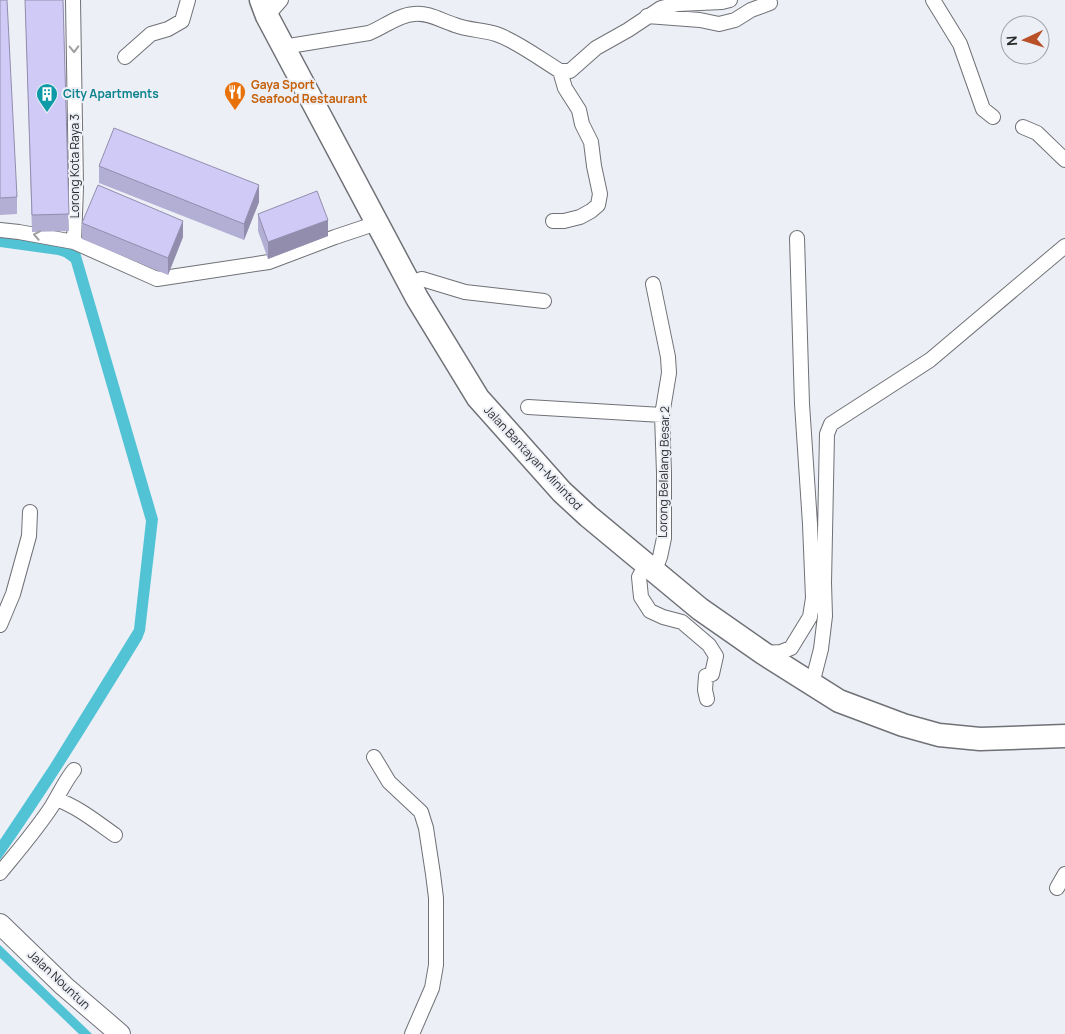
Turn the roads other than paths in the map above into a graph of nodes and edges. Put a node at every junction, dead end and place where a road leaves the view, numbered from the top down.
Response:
1 (73, 0) edge
2 (188, 0) edge
3 (730, 0) edge
4 (933, 0) edge
5 (679, 2) edge
6 (770, 3) dead end
7 (270, 5) edge
8 (647, 16) junction
9 (283, 47) junction
10 (125, 57) dead end
11 (560, 70) junction
12 (993, 117) dead end
13 (1023, 127) dead end
14 (1065, 160) edge
15 (552, 221) dead end
16 (377, 224) junction
17 (0, 230) edge
18 (797, 238) dead end
19 (74, 242) junction
20 (1065, 246) edge
21 (408, 283) junction
22 (653, 284) dead end
23 (544, 301) dead end
24 (528, 407) dead end
25 (662, 415) junction
26 (30, 512) dead end
27 (651, 567) junction
28 (0, 625) edge
29 (763, 653) junction
30 (812, 684) junction
31 (706, 699) dead end
32 (1065, 736) edge
33 (374, 757) dead end
34 (74, 770) dead end
35 (56, 799) junction
36 (114, 835) dead end
37 (0, 873) edge
38 (1065, 874) edge
39 (1057, 888) dead end
40 (0, 924) edge
41 (120, 1034) edge
42 (412, 1034) edge

1 -> 19 street, Lorong Kota Raya 3
2 - 10 street
3 - 5 street
4 - 12 street
5 - 8 street
6 - 8 street
7 - 9 main road, Jalan Bantayan-Minintod
8 - 11 street
9 - 11 street
9 - 16 main road, Jalan Bantayan-Minintod
11 - 15 street
13 - 14 street
16 - 19 street
16 - 21 main road, Jalan Bantayan-Minintod
19 -> 17 street
18 - 29 street
20 - 30 street
21 - 23 street
21 - 27 main road, Jalan Bantayan-Minintod
22 - 25 street, Lorong Belalang Besar 2
24 - 25 street
25 - 27 street, Lorong Belalang Besar 2
26 - 28 street
27 - 29 main road, Jalan Bantayan-Minintod
27 - 31 street, Lorong Belalang Besar 2
29 - 30 main road, Jalan Bantayan-Minintod
30 - 32 main road, Jalan Bantayan-Minintod
33 - 42 street
34 - 35 street
35 - 36 street
35 - 37 street
38 - 39 street
40 - 41 street, Jalan Nountun

